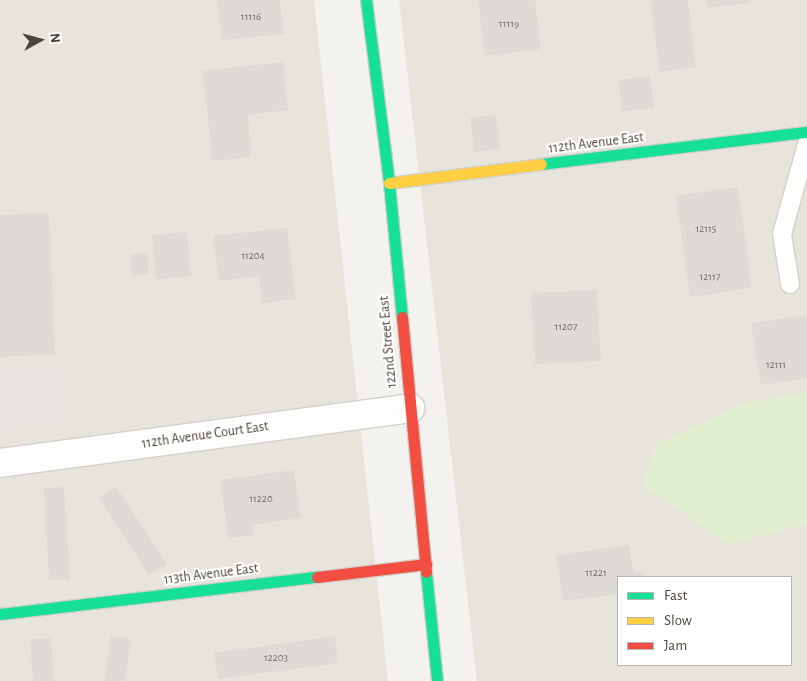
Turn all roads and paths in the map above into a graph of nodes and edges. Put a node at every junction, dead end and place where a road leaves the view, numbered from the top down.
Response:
1 (366, 0) edge
2 (807, 132) edge
3 (807, 144) edge
4 (389, 183) junction
5 (790, 284) dead end
6 (410, 408) junction
7 (0, 463) edge
8 (426, 564) junction
9 (0, 614) edge
10 (437, 681) edge

1 - 4 street, 122nd Street East
2 - 4 street, 112th Avenue East
3 - 5 lane
4 - 6 street, 122nd Street East
6 - 7 street, 112th Avenue Court East
6 - 8 street, 122nd Street East
8 - 9 street, 113th Avenue East
8 - 10 street, 122nd Street East

